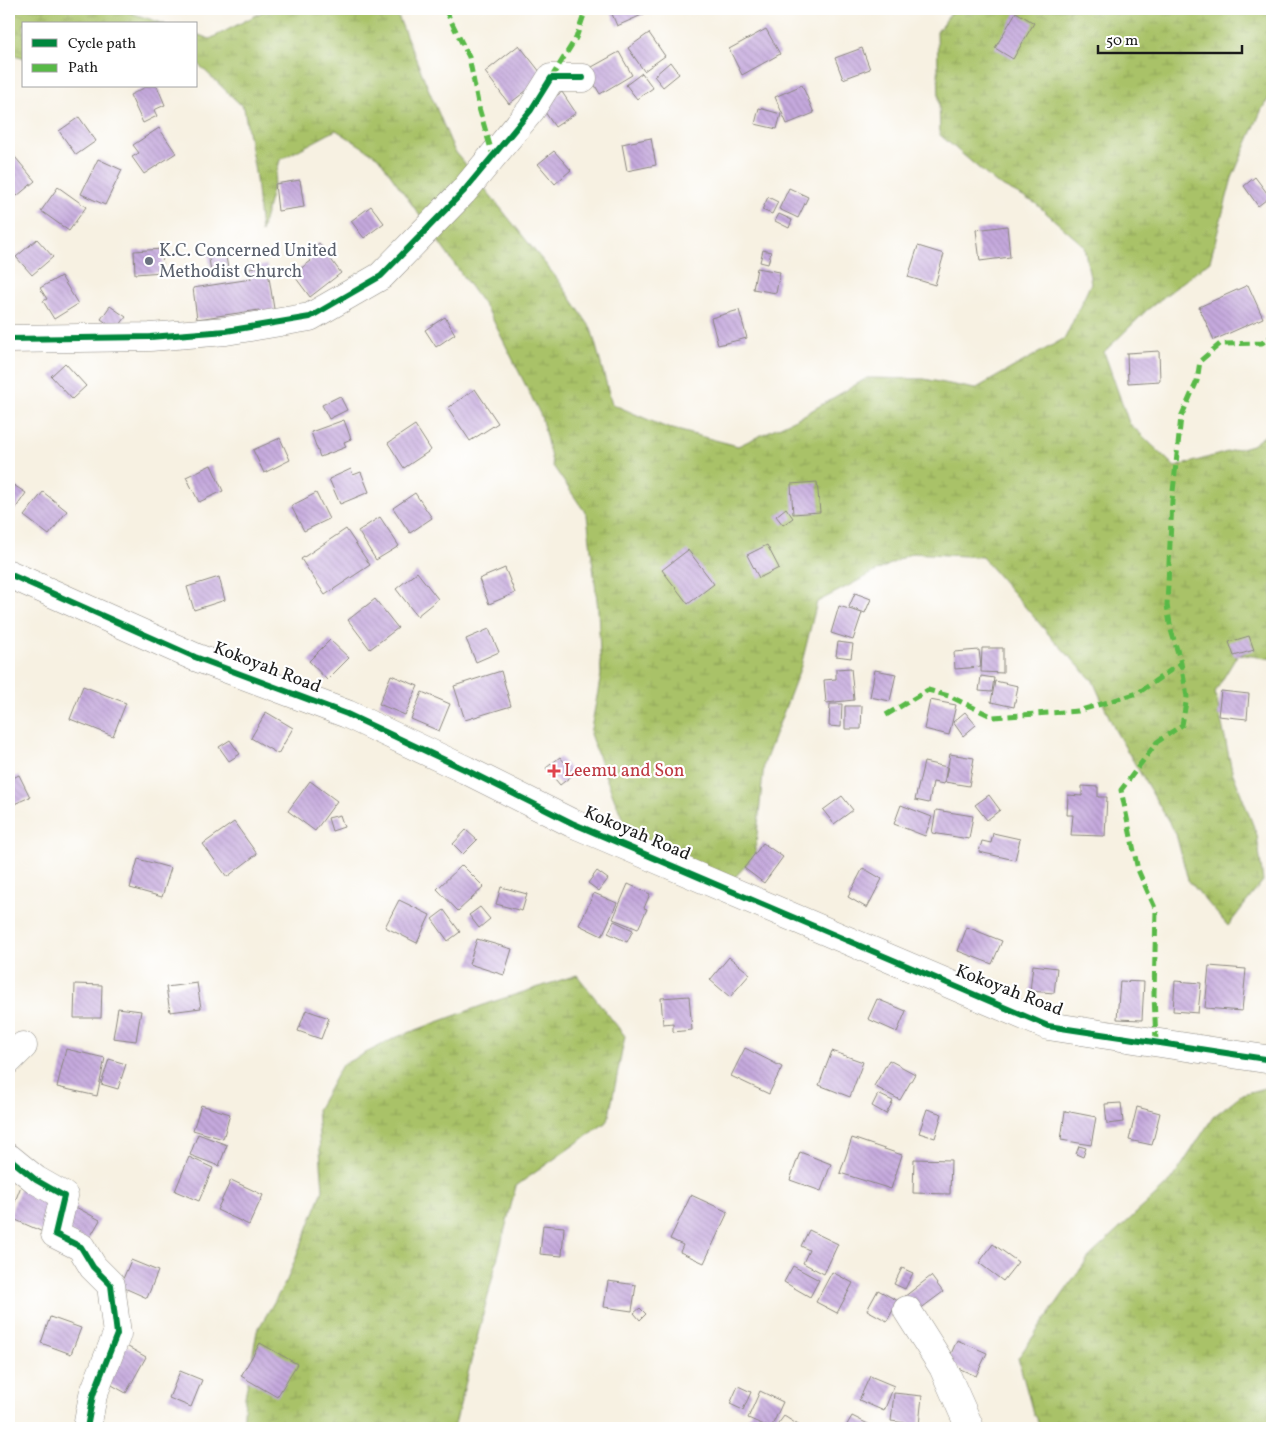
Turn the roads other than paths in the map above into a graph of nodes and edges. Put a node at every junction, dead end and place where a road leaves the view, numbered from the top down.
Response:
1 (583, 78) dead end
2 (9, 338) edge
3 (9, 574) edge
4 (1272, 1060) edge
5 (9, 1158) edge
6 (906, 1310) dead end
7 (87, 1428) edge
8 (970, 1428) edge

1 - 2 street
3 - 4 street, Kokoyah Road
5 - 7 street
6 - 8 street

